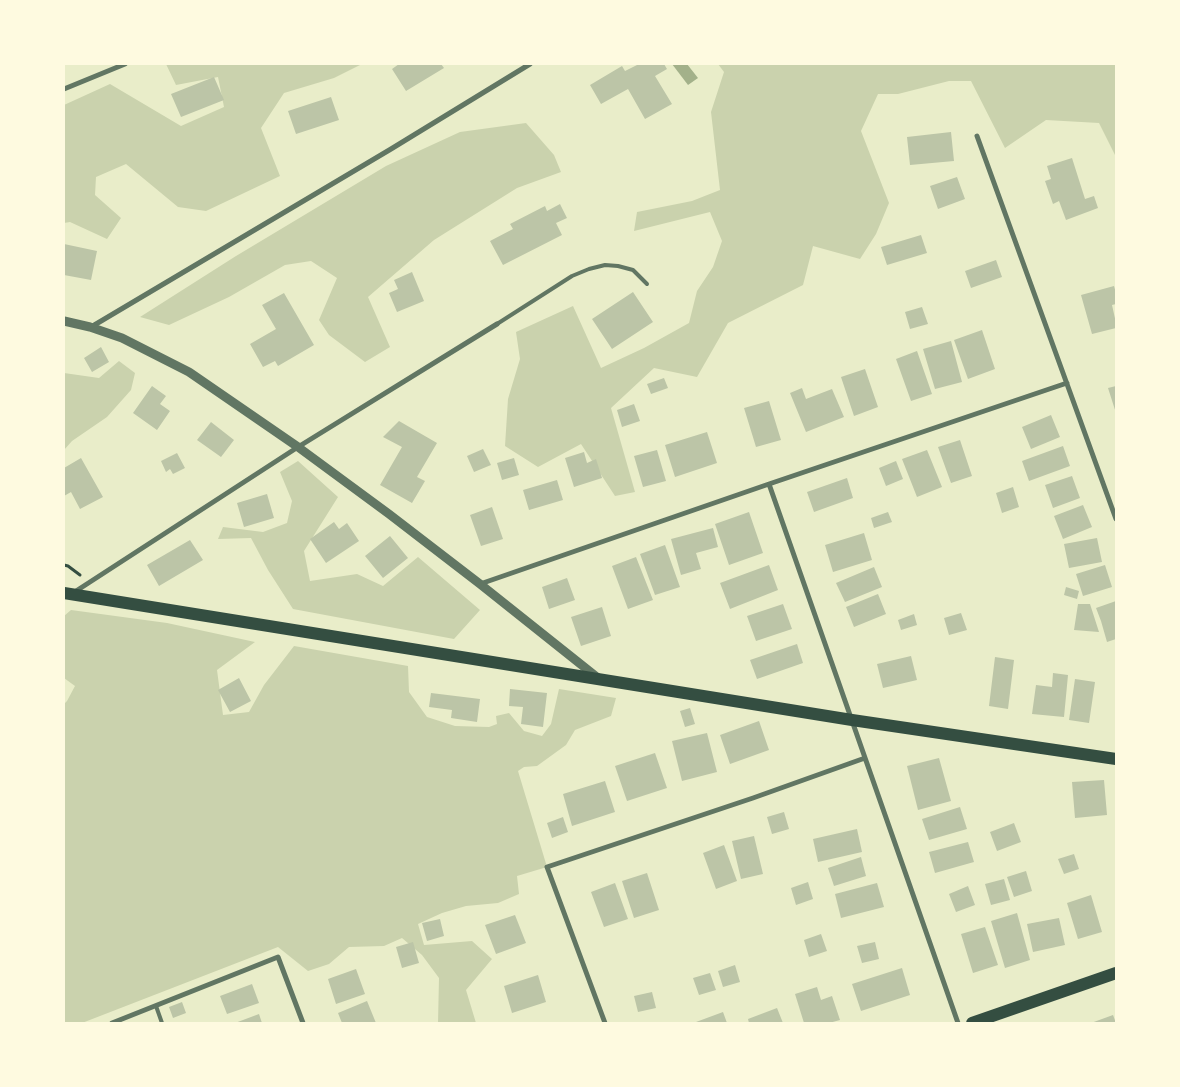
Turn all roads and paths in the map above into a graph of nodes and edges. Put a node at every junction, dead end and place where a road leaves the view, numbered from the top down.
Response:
1 (125, 64) edge
2 (530, 64) edge
3 (64, 89) edge
4 (977, 136) dead end
5 (647, 284) dead end
6 (64, 321) edge
7 (497, 324) joint
8 (90, 327) junction
9 (1067, 383) junction
10 (298, 447) junction
11 (769, 484) junction
12 (1116, 519) edge
13 (64, 565) edge
14 (90, 582) junction
15 (480, 584) junction
16 (66, 596) edge
17 (600, 679) junction
18 (852, 720) junction
19 (865, 758) junction
20 (1116, 759) edge
21 (1116, 973) edge
22 (156, 1006) junction
23 (112, 1023) edge
24 (162, 1023) edge
25 (303, 1023) edge
26 (605, 1023) edge
27 (958, 1023) edge
28 (972, 1023) edge

1 - 3 street
2 - 8 street
4 - 9 street
5 - 7 lane
6 - 8 street
7 - 10 street
8 - 10 street
9 - 11 street
9 - 12 street
10 - 14 street
10 - 15 street
11 - 15 street
11 - 18 street
13 - 14 path
14 - 16 street
15 - 17 street
16 - 17 main road
17 - 18 main road
18 - 19 street
18 - 20 main road
19 - 26 street
19 - 27 street
21 - 28 main road
22 - 23 street
22 - 24 lane
22 - 25 street

